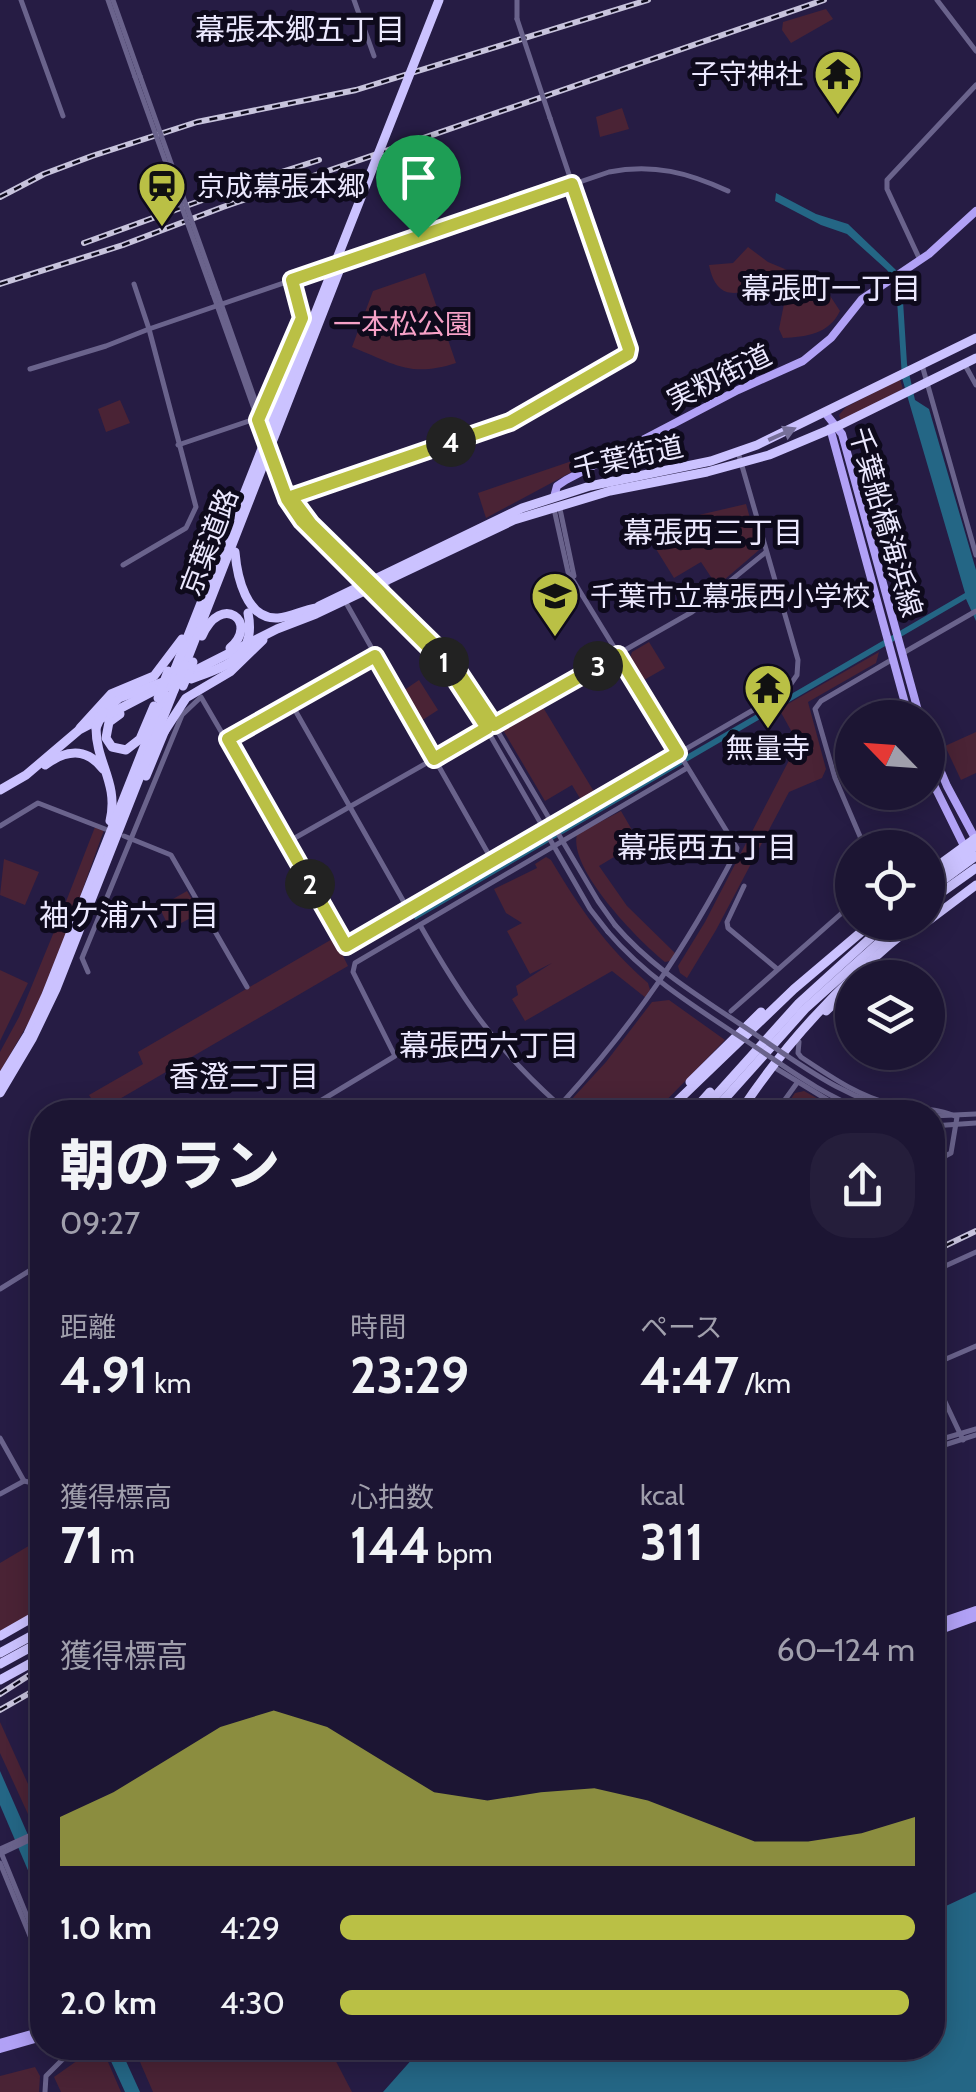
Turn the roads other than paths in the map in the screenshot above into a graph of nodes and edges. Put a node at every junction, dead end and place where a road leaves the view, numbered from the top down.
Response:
1 (21, 0) edge
2 (110, 0) edge
3 (354, 0) edge
4 (442, 0) edge
5 (517, 0) edge
6 (938, 0) edge
7 (976, 50) edge
8 (374, 56) dead end
9 (976, 85) edge
10 (62, 116) dead end
11 (572, 184) junction
12 (728, 191) dead end
13 (976, 210) edge
14 (920, 260) junction
15 (336, 271) junction
16 (292, 280) junction
17 (134, 284) dead end
18 (219, 305) junction
19 (149, 328) junction
20 (976, 338) edge
21 (976, 358) edge
22 (964, 364) junction
23 (918, 366) junction
24 (30, 369) dead end
25 (926, 383) junction
26 (976, 385) edge
27 (826, 414) junction
28 (260, 422) junction
29 (834, 428) junction
30 (178, 446) junction
31 (738, 452) junction
32 (741, 463) junction
33 (289, 498) junction
34 (555, 503) junction
35 (244, 513) junction
36 (310, 527) junction
37 (235, 552) junction
38 (767, 552) junction
39 (976, 555) edge
40 (122, 565) dead end
41 (212, 577) junction
42 (387, 580) junction
43 (368, 586) junction
44 (345, 600) junction
45 (316, 608) junction
46 (976, 610) edge
47 (291, 622) junction
48 (277, 629) junction
49 (435, 648) junction
50 (176, 650) junction
51 (618, 655) junction
52 (375, 656) junction
53 (896, 657) junction
54 (452, 662) junction
55 (456, 678) junction
56 (175, 680) junction
57 (905, 700) edge
58 (913, 700) edge
59 (292, 703) junction
60 (490, 727) junction
61 (78, 730) junction
62 (164, 732) junction
63 (228, 739) junction
64 (678, 753) junction
65 (434, 759) junction
66 (45, 765) dead end
67 (688, 768) junction
68 (108, 774) junction
69 (945, 781) edge
70 (0, 790) edge
71 (350, 807) junction
72 (945, 808) edge
73 (128, 810) junction
74 (0, 826) edge
75 (554, 828) junction
76 (105, 829) dead end
77 (858, 830) edge
78 (546, 832) junction
79 (127, 838) junction
80 (561, 840) junction
81 (976, 840) edge
82 (286, 843) junction
83 (554, 845) junction
84 (964, 847) junction
85 (976, 856) edge
86 (493, 862) junction
87 (945, 863) edge
88 (945, 864) edge
89 (976, 866) edge
90 (94, 876) junction
91 (945, 879) edge
92 (976, 882) edge
93 (744, 886) dead end
94 (945, 889) edge
95 (945, 905) edge
96 (409, 911) junction
97 (835, 918) edge
98 (420, 925) junction
99 (842, 940) edge
100 (852, 940) edge
101 (867, 940) edge
102 (881, 940) edge
103 (896, 940) edge
104 (903, 940) edge
105 (880, 960) edge
106 (776, 968) junction
107 (88, 972) dead end
108 (246, 987) dead end
109 (835, 1003) edge
110 (731, 1011) dead end
111 (777, 1032) junction
112 (799, 1042) junction
113 (746, 1058) junction
114 (777, 1069) junction
115 (0, 1080) edge
116 (797, 1083) junction
117 (0, 1093) edge
118 (322, 1100) edge
119 (553, 1100) edge
120 (566, 1100) edge
121 (675, 1100) edge
122 (676, 1100) edge
123 (703, 1100) edge
124 (711, 1100) edge
125 (725, 1100) edge
126 (751, 1100) edge
127 (752, 1100) edge
128 (785, 1100) edge
129 (832, 1100) edge
130 (842, 1100) edge
131 (863, 1100) edge
132 (880, 1100) edge
133 (945, 1112) edge
134 (976, 1114) edge
135 (945, 1117) edge
136 (957, 1117) junction
137 (976, 1123) edge
138 (956, 1126) junction
139 (945, 1127) edge
140 (945, 1156) edge
141 (976, 1252) edge
142 (945, 1266) edge
143 (30, 1270) edge
144 (0, 1289) edge
145 (976, 1346) edge
146 (945, 1359) edge
147 (945, 1401) edge
148 (976, 1432) edge
149 (962, 1437) junction
150 (0, 1438) edge
151 (945, 1442) edge
152 (24, 1481) junction
153 (30, 1482) edge
154 (0, 1494) edge
155 (976, 1614) edge
156 (30, 1619) edge
157 (945, 1622) edge
158 (945, 1628) edge
159 (0, 1636) edge
160 (30, 1637) edge
161 (30, 1648) edge
162 (0, 1653) edge
163 (0, 1664) edge
164 (30, 1664) edge
165 (0, 1680) edge
166 (30, 1838) edge
167 (0, 1852) edge
168 (0, 1863) edge
169 (30, 1924) edge
170 (30, 1937) edge
171 (30, 2037) edge
172 (0, 2046) edge
173 (62, 2060) edge
174 (45, 2092) edge

1 - 10 street
2 - 18 street, bridge
3 - 8 street
4 - 15 highway, 京葉道路, bridge
5 - 11 street, bridge
6 - 7 street
9 - 14 street
11 - 12 street
11 - 16 street
11 - 33 street
13 - 14 main road, 実籾街道
14 - 34 main road, 実籾街道
15 - 35 highway, 京葉道路
15 - 41 highway, 京葉道路
16 - 18 street
16 - 28 street
17 - 19 street
18 - 19 street
18 - 28 street
19 - 24 street
19 - 30 street
20 - 23 highway, 千葉街道
21 - 22 highway, 千葉街道
22 - 25 highway, 千葉街道
22 - 26 street
23 - 25 street
23 - 27 highway, 千葉街道
25 - 29 highway, 千葉街道
25 - 39 street
27 - 29 main road, 千葉船橋海浜線
31 -> 27 highway, 千葉街道
28 - 30 street
28 - 33 street, bridge
29 - 32 highway, 千葉街道
29 - 53 main road, 千葉船橋海浜線
30 - 40 street
31 - 32 street
31 - 34 highway, 千葉街道
32 - 34 highway, 千葉街道
32 - 38 street
33 - 36 street
34 - 42 highway, 千葉街道
34 - 43 highway, 千葉街道
34 - 51 street
35 - 37 highway
35 - 56 highway, 京葉道路
36 - 43 street
36 - 43 street
36 - 49 street, bridge
37 - 45 highway
37 - 56 highway, bridge
38 - 51 street
38 - 64 street
41 - 50 highway
41 - 56 highway, 京葉道路
42 - 43 highway, 千葉街道
42 - 54 street
43 - 44 highway, 千葉街道
43 - 45 highway, 千葉街道
43 - 55 street
44 - 47 highway, 千葉街道
44 - 52 street
45 - 47 highway, 千葉街道
46 - 53 street
47 - 48 highway, 千葉街道
48 - 56 highway, 千葉街道
48 - 62 highway
49 - 54 street
49 - 55 street
50 - 56 highway
50 - 61 highway
51 - 60 street
51 - 64 street
52 - 59 street
52 - 65 street
53 - 57 main road, 千葉船橋海浜線
53 - 58 main road, 千葉船橋海浜線
53 - 77 street
54 - 60 street
55 - 60 street
56 - 56 highway
56 - 56 highway
56 - 61 highway, 千葉街道
56 - 62 highway
56 - 68 highway, bridge
56 - 73 highway, 京葉道路
56 - 90 highway, 京葉道路
59 - 63 street
59 - 71 street
60 - 65 street
60 - 75 street
60 - 78 street
61 - 70 highway, 千葉街道
62 - 73 highway
63 - 79 street
63 - 82 street
64 - 67 street
64 - 75 street
65 - 71 street
65 - 86 street
66 - 68 highway
67 - 80 street
67 - 120 street
68 - 90 highway
69 - 81 main road
71 - 82 street
71 - 96 street
72 - 84 main road
73 - 117 highway, 京葉道路
74 - 76 street
75 - 78 street
75 - 80 street
78 - 83 street
78 - 86 street
79 - 107 street
79 - 108 street
80 - 83 street
80 - 131 street, bridge
81 - 84 highway
81 - 88 highway, bridge
82 - 96 street
83 - 98 street
83 - 130 street, bridge
84 - 87 highway
84 - 89 main road
85 - 91 highway, bridge
86 - 96 street
89 - 94 highway
90 - 115 highway, 京葉道路
92 - 95 highway
93 - 106 street
97 - 106 street
98 - 118 street
98 - 119 street
99 - 121 highway
100 - 122 highway, bridge
101 - 111 highway
102 - 111 highway
103 - 126 highway, bridge
104 - 105 highway
106 - 110 street
109 - 112 highway
111 - 113 highway
111 - 125 highway
112 - 114 highway
112 - 132 street
113 - 123 highway
113 - 124 highway
114 - 116 street
114 - 127 highway
116 - 128 street
116 - 129 street
133 - 136 street
134 - 136 street
135 - 136 street
136 - 138 street
137 - 138 street
138 - 139 street
138 - 140 street
141 - 142 street
143 - 144 street
145 - 146 street
147 - 149 street
148 - 149 street
149 - 151 street
150 - 152 street
152 - 153 street
152 - 154 street
155 - 157 main road
155 - 158 main road
156 - 159 highway
160 - 162 highway
161 - 163 highway
164 - 165 highway
166 - 167 street
167 - 169 street
168 - 170 street
171 - 172 main road
173 - 174 street

